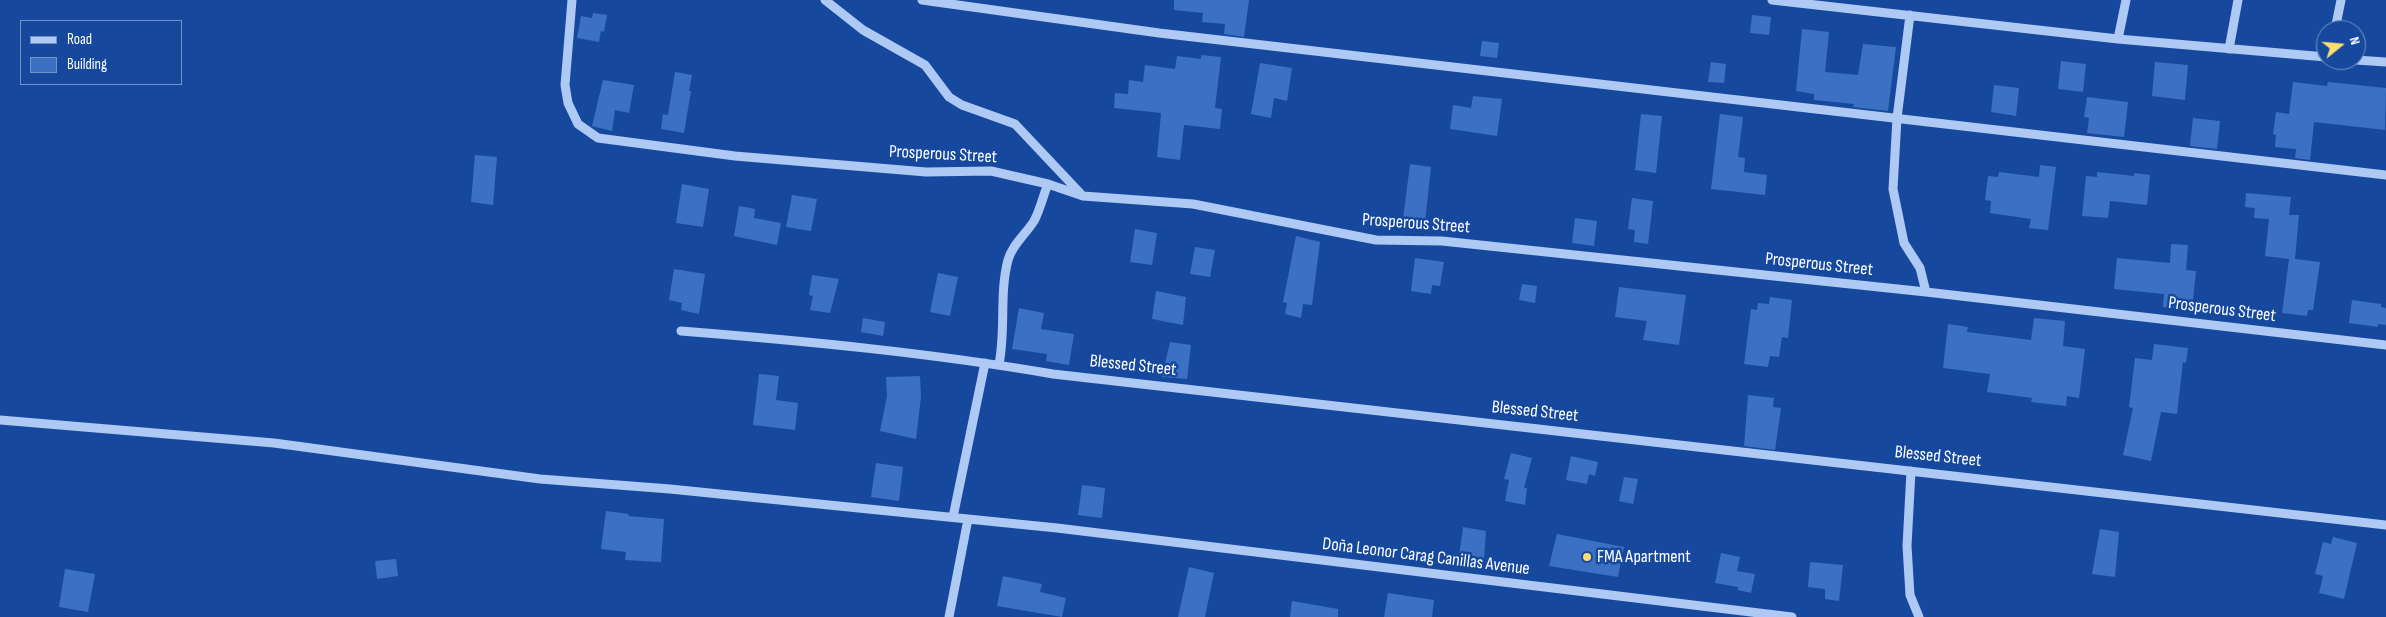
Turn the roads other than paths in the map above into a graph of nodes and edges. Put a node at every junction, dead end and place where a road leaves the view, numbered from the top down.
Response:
1 (572, 0) edge
2 (825, 0) edge
3 (922, 0) edge
4 (1772, 0) edge
5 (2126, 0) edge
6 (2238, 0) edge
7 (2341, 0) edge
8 (1910, 16) junction
9 (2337, 20) edge
10 (2118, 39) junction
11 (2229, 49) junction
12 (2316, 56) edge
13 (2366, 61) edge
14 (2386, 62) edge
15 (1897, 118) junction
16 (2386, 175) edge
17 (1048, 184) junction
18 (1083, 196) junction
19 (1926, 292) junction
20 (682, 331) dead end
21 (2386, 345) edge
22 (985, 363) junction
23 (999, 364) junction
24 (0, 420) edge
25 (1911, 471) junction
26 (953, 517) junction
27 (968, 519) junction
28 (2386, 525) edge
29 (949, 617) edge
30 (1792, 617) edge
31 (1919, 617) edge

1 - 17 street, Prosperous Street
2 - 18 street
3 - 15 street
4 - 8 street
5 - 10 street
6 - 11 street
7 - 9 street
8 - 10 street
8 - 15 street
10 - 11 street
11 - 12 street
13 - 14 street
15 - 16 street
15 - 19 street
17 - 18 street, Prosperous Street
17 - 23 street
18 - 19 street, Prosperous Street
19 - 21 street, Prosperous Street
20 - 22 street, Blessed Street
22 - 23 street, Blessed Street
22 - 26 street
23 - 25 street, Blessed Street
24 - 26 street, Doña Leonor Carag Canillas Avenue
25 - 28 street, Blessed Street
25 - 31 street
26 - 27 street, Doña Leonor Carag Canillas Avenue
27 - 29 street
27 - 30 street, Doña Leonor Carag Canillas Avenue

